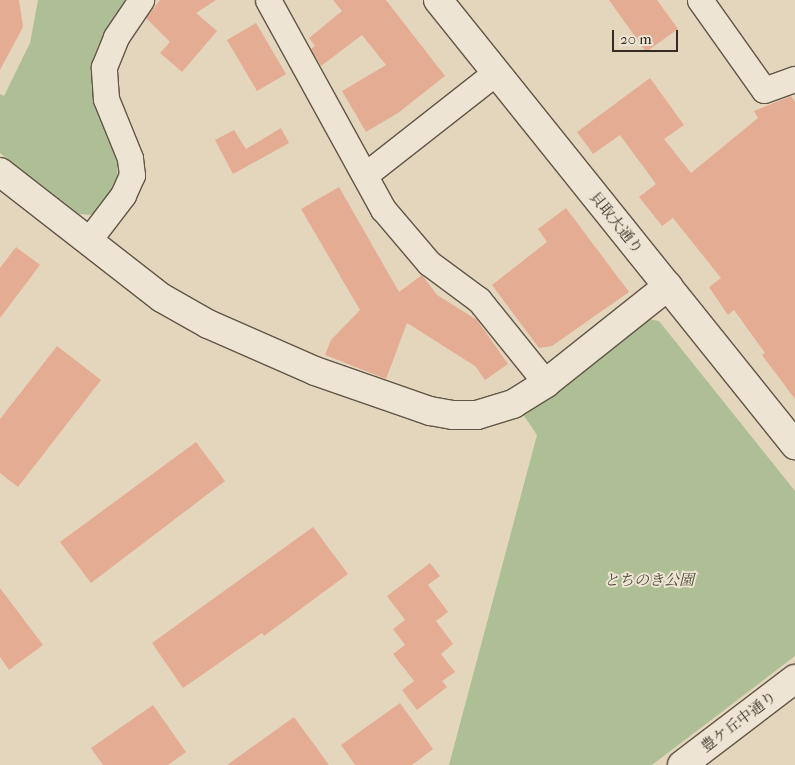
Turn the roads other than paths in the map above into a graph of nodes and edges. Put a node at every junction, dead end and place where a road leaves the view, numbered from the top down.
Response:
1 (140, 0) edge
2 (268, 0) edge
3 (438, 0) edge
4 (700, 0) edge
5 (495, 73) junction
6 (795, 79) edge
7 (0, 172) edge
8 (365, 175) junction
9 (88, 240) junction
10 (668, 286) junction
11 (546, 383) junction
12 (795, 445) edge
13 (795, 679) edge
14 (682, 765) edge

1 - 9 street
2 - 8 street
3 - 5 street, 貝取大通り
4 - 6 street
5 - 8 street
5 - 10 street, 貝取大通り
7 - 9 street
8 - 11 street
9 - 11 street
10 - 11 street
10 - 12 street, 貝取大通り
13 - 14 street, 豊ケ丘中通り

